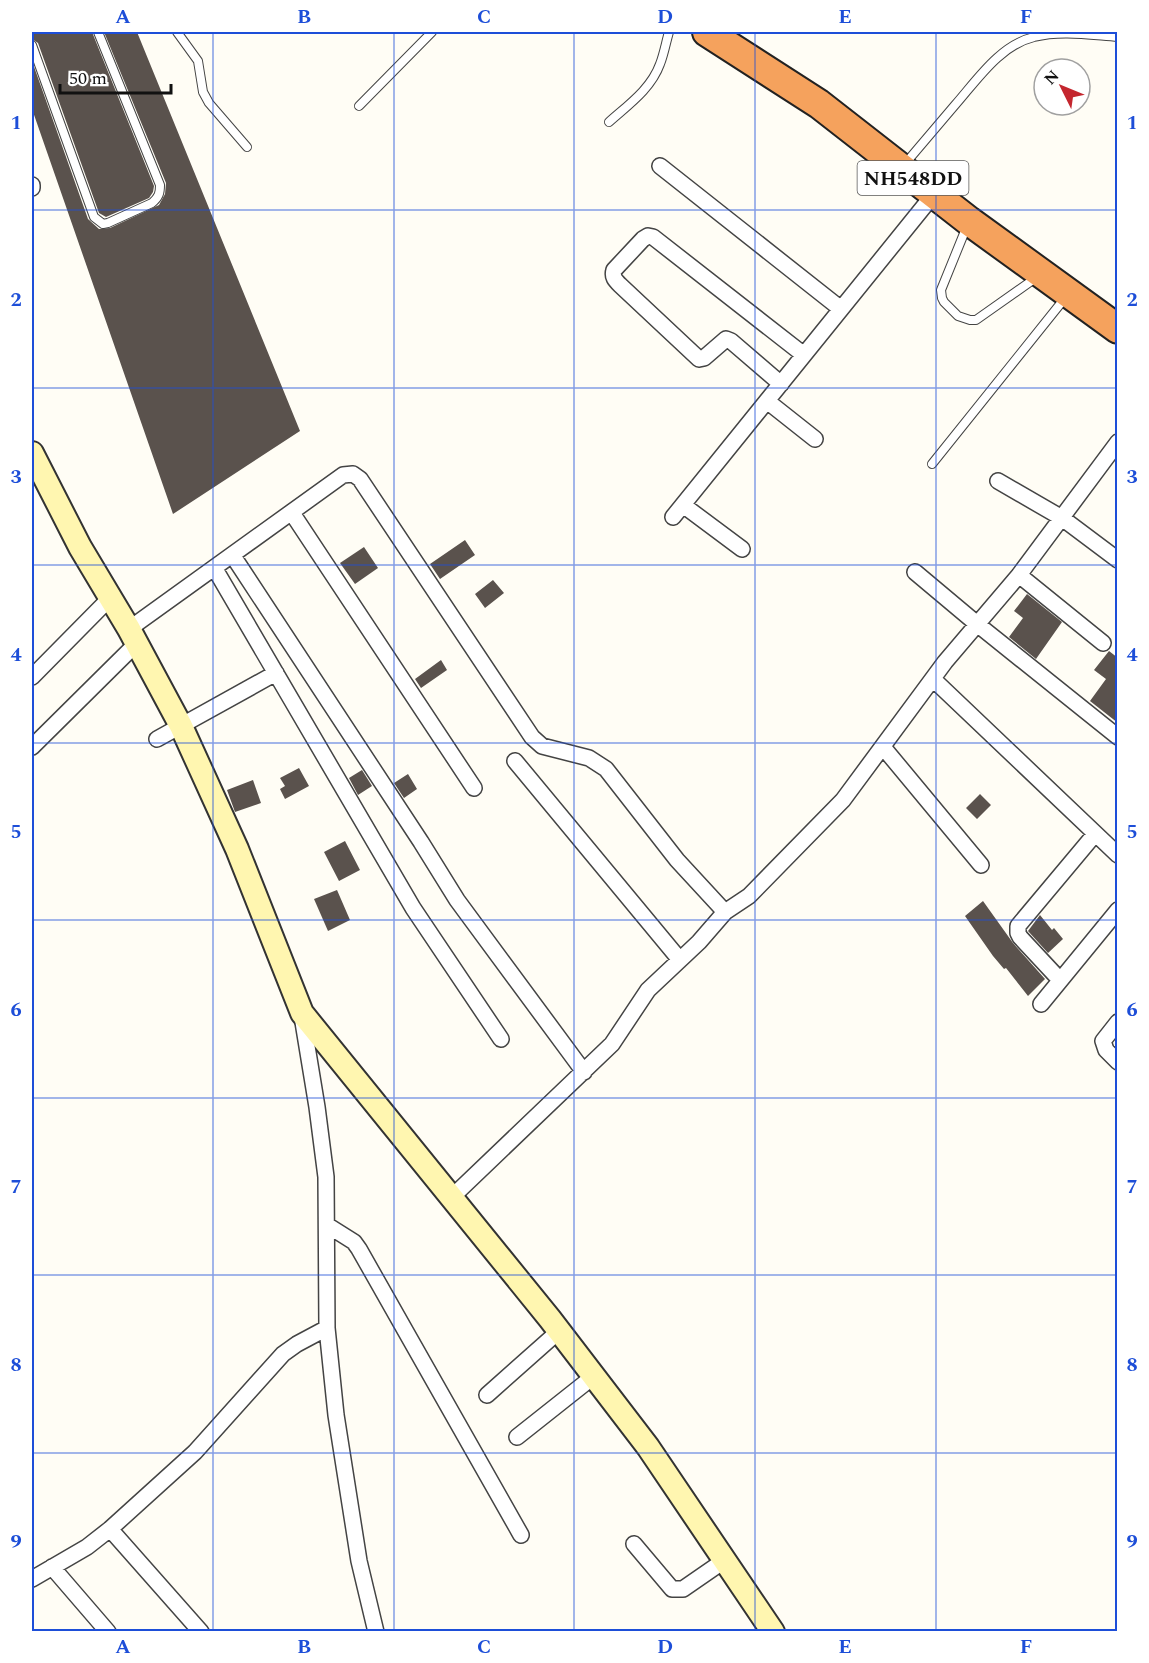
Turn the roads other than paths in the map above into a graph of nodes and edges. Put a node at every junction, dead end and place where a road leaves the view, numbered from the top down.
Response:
1 (98, 32) edge
2 (177, 32) edge
3 (432, 32) edge
4 (669, 32) edge
5 (707, 32) edge
6 (1118, 37) edge
7 (32, 45) edge
8 (359, 106) dead end
9 (609, 122) dead end
10 (247, 147) dead end
11 (660, 166) dead end
12 (901, 169) junction
13 (934, 194) junction
14 (969, 221) junction
15 (1041, 275) junction
16 (1068, 294) junction
17 (841, 309) junction
18 (1118, 329) edge
19 (804, 355) junction
20 (781, 384) junction
21 (767, 401) junction
22 (815, 439) dead end
23 (1118, 442) edge
24 (32, 453) edge
25 (932, 464) dead end
26 (998, 481) dead end
27 (291, 513) junction
28 (1062, 518) junction
29 (742, 549) dead end
30 (233, 556) junction
31 (1118, 560) edge
32 (214, 569) junction
33 (915, 572) dead end
34 (1019, 575) junction
35 (111, 597) junction
36 (977, 624) junction
37 (133, 636) junction
38 (1103, 643) dead end
39 (276, 673) junction
40 (32, 677) edge
41 (933, 679) junction
42 (181, 726) junction
43 (1118, 737) edge
44 (157, 739) dead end
45 (32, 747) edge
46 (883, 747) junction
47 (515, 761) dead end
48 (474, 788) dead end
49 (1095, 834) junction
50 (1118, 855) edge
51 (981, 865) dead end
52 (1118, 910) edge
53 (725, 912) junction
54 (680, 960) junction
55 (1060, 981) junction
56 (1041, 1004) dead end
57 (302, 1013) junction
58 (1118, 1022) edge
59 (501, 1040) dead end
60 (1118, 1062) edge
61 (584, 1072) junction
62 (451, 1198) junction
63 (327, 1225) junction
64 (327, 1328) junction
65 (559, 1331) junction
66 (594, 1376) junction
67 (487, 1395) dead end
68 (517, 1437) dead end
69 (111, 1529) junction
70 (521, 1535) dead end
71 (634, 1544) dead end
72 (725, 1560) junction
73 (52, 1567) junction
74 (32, 1579) edge
75 (767, 1630) edge
76 (108, 1632) edge
77 (201, 1632) edge
78 (376, 1632) edge

1 - 7 lane
2 - 10 lane
3 - 8 lane
4 - 9 lane
5 - 12 highway, NH548DD
6 - 12 lane
11 - 17 street
12 - 13 highway, NH548DD
13 - 14 highway, NH548DD
13 - 17 street
14 - 15 highway, NH548DD
14 - 15 lane
15 - 16 highway, NH548DD
16 - 18 highway, NH548DD
16 - 25 lane
17 - 19 street
19 - 20 street
19 - 20 street
20 - 21 street
21 - 22 street
21 - 29 street
23 - 28 street
24 - 35 street
26 - 28 street
27 - 30 street
27 - 48 street
27 - 53 street
28 - 31 street
28 - 34 street
30 - 32 street
30 - 61 street
32 - 37 street
32 - 39 street
33 - 36 street
34 - 36 street
34 - 38 street
35 - 37 street
35 - 40 street
36 - 41 street
36 - 43 street
37 - 42 street
37 - 45 street
39 - 42 street
39 - 59 street
41 - 46 street
41 - 49 street
42 - 44 street
42 - 57 street
46 - 51 street
46 - 53 street
47 - 54 street
49 - 50 street
49 - 55 street
52 - 55 street
53 - 54 street
54 - 61 street
55 - 56 street
57 - 62 street
57 - 63 street
58 - 60 street
61 - 62 street
62 - 65 street
63 - 64 street
63 - 70 street
64 - 69 street
64 - 78 street
65 - 66 street
65 - 67 street
66 - 68 street
66 - 72 street
69 - 73 street
69 - 77 street
71 - 72 street
72 - 75 street
73 - 74 street
73 - 76 street

